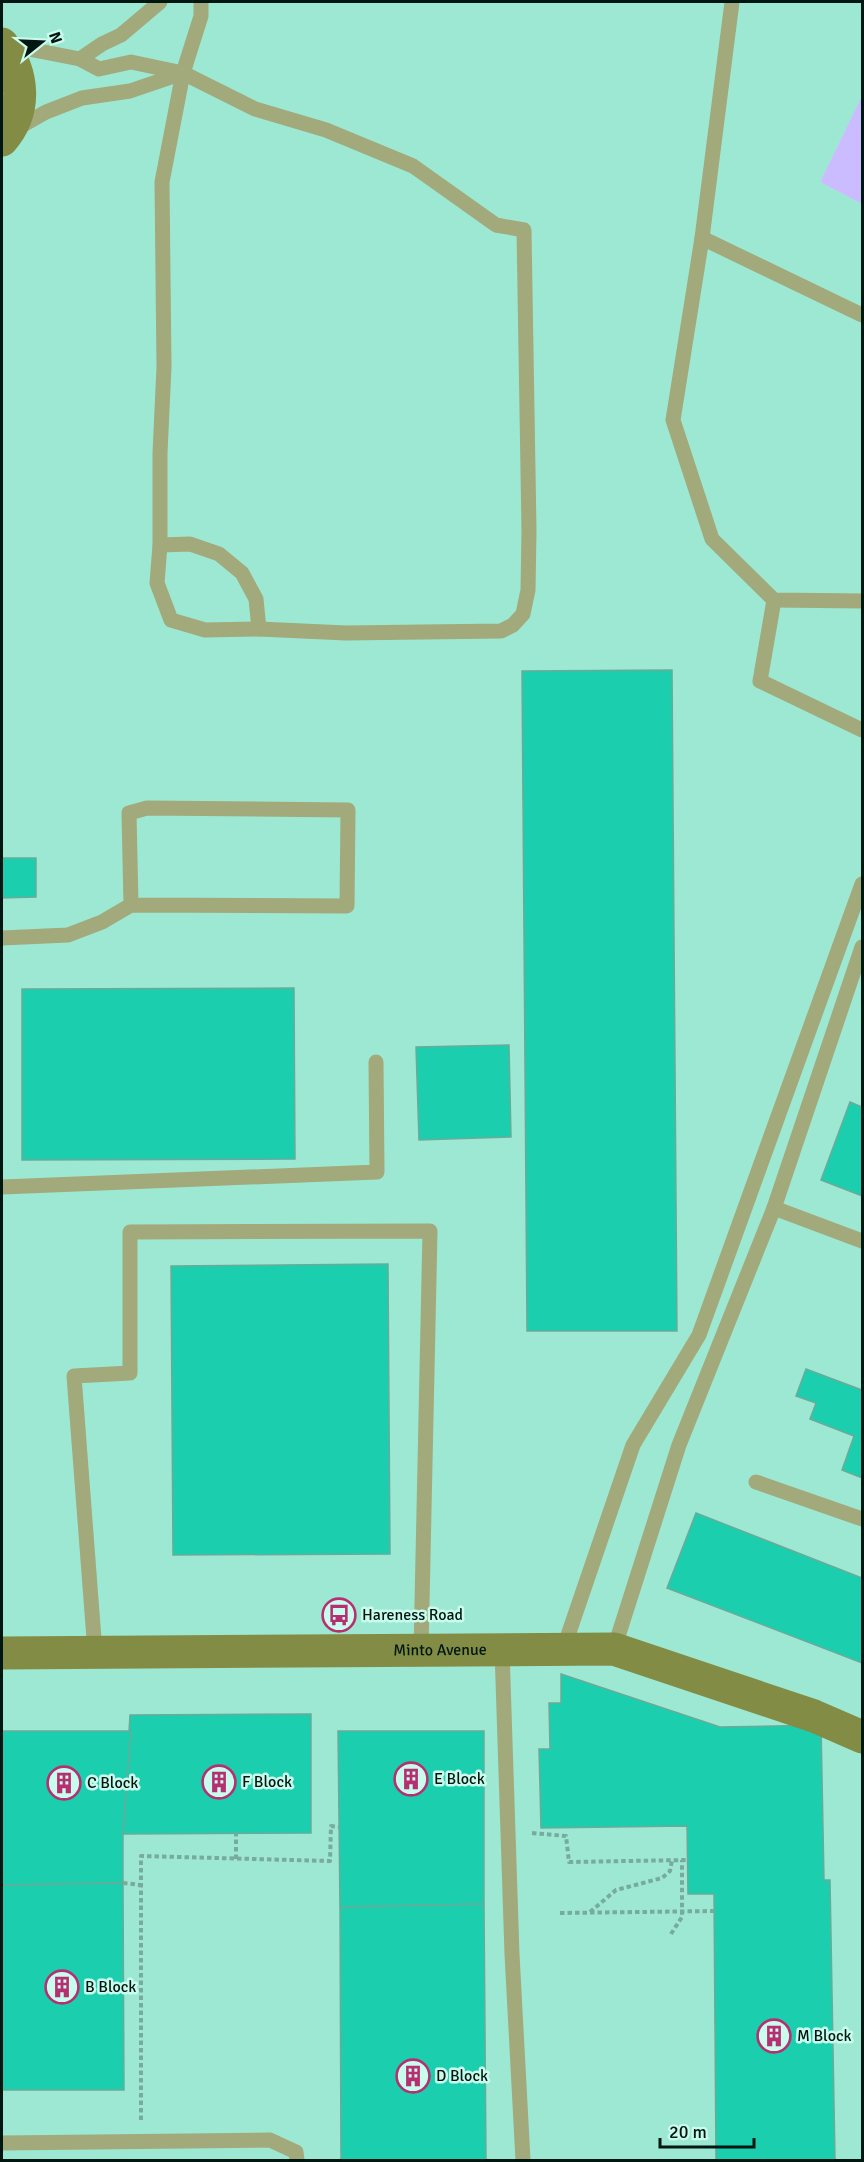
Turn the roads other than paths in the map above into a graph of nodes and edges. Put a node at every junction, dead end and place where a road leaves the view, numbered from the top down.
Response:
1 (160, 2) edge
2 (201, 2) edge
3 (732, 2) edge
4 (2, 44) edge
5 (80, 58) junction
6 (183, 73) junction
7 (4, 138) edge
8 (702, 238) junction
9 (862, 315) edge
10 (160, 545) junction
11 (774, 600) junction
12 (862, 601) edge
13 (260, 629) junction
14 (862, 730) edge
15 (862, 884) edge
16 (131, 905) junction
17 (2, 938) edge
18 (862, 946) edge
19 (376, 1062) dead end
20 (2, 1187) edge
21 (774, 1208) junction
22 (862, 1241) edge
23 (756, 1482) dead end
24 (862, 1520) edge
25 (614, 1649) junction
26 (421, 1650) junction
27 (502, 1650) junction
28 (563, 1650) junction
29 (95, 1652) junction
30 (2, 1653) edge
31 (862, 1737) edge
32 (2, 2143) edge
33 (297, 2160) edge
34 (523, 2160) edge

1 - 5 lane
2 - 6 lane
3 - 8 lane
4 - 5 lane
4 - 7 street
5 - 6 lane
6 - 7 lane
6 - 10 lane
6 - 13 lane
8 - 9 lane
8 - 11 lane
10 - 13 lane
10 - 13 lane
11 - 12 lane
11 - 14 lane
15 - 28 lane
16 - 16 lane
16 - 17 lane
18 - 21 lane
19 - 20 lane
21 - 22 lane
21 - 25 lane
23 - 24 lane
25 - 28 street, Minto Avenue
25 - 31 street, Minto Avenue
26 - 27 street, Minto Avenue
26 - 29 street, Minto Avenue
26 - 29 lane
27 - 28 street, Minto Avenue
27 - 34 lane
29 - 30 street, Minto Avenue
32 - 33 lane

